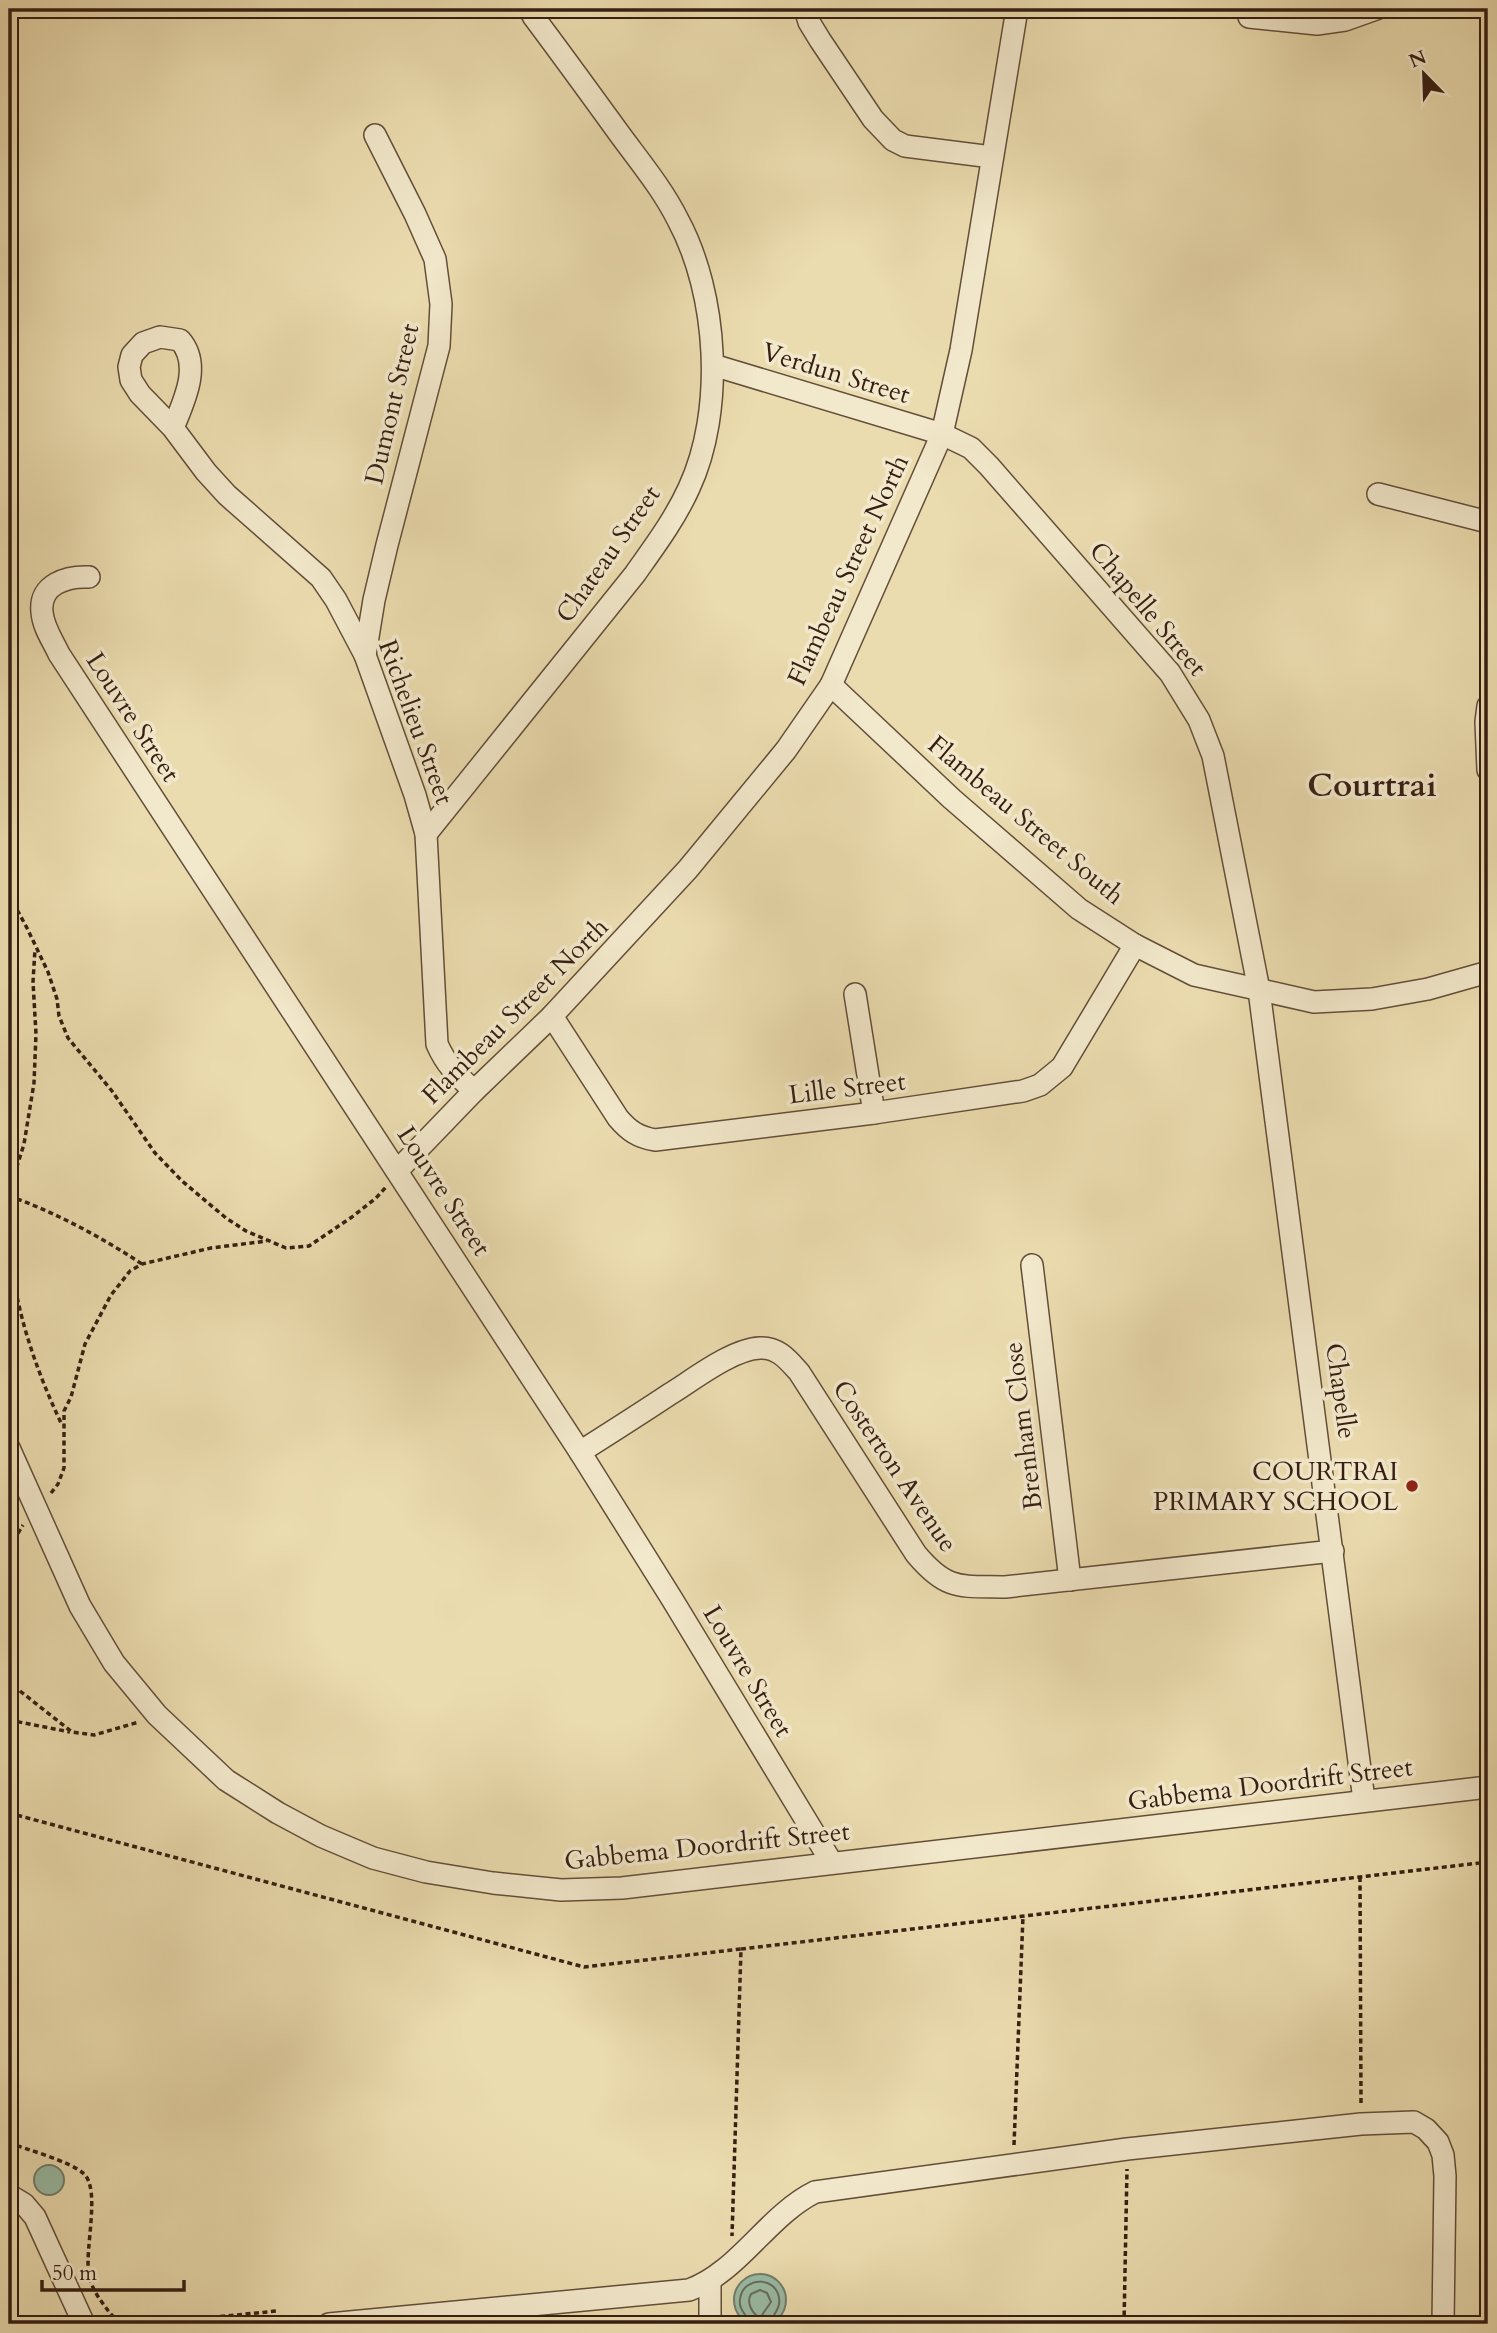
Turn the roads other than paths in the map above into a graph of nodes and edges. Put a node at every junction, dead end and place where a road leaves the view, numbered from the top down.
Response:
1 (805, 9) edge
2 (1017, 9) edge
3 (1376, 9) edge
4 (533, 16) dead end
5 (1247, 19) edge
6 (375, 135) dead end
7 (992, 157) junction
8 (713, 365) junction
9 (173, 428) dead end
10 (942, 434) junction
11 (1378, 494) dead end
12 (1488, 522) edge
13 (89, 577) dead end
14 (365, 655) junction
15 (831, 685) junction
16 (1488, 706) edge
17 (1488, 769) edge
18 (426, 834) junction
19 (1135, 945) junction
20 (1488, 972) edge
21 (1259, 990) junction
22 (855, 994) dead end
23 (552, 1016) junction
24 (474, 1091) junction
25 (874, 1113) junction
26 (397, 1171) junction
27 (1032, 1265) dead end
28 (9, 1448) edge
29 (580, 1452) junction
30 (1333, 1551) junction
31 (1070, 1580) junction
32 (1488, 1787) edge
33 (1364, 1800) junction
34 (832, 1863) junction
35 (9, 2194) edge
36 (710, 2281) junction
37 (84, 2324) edge
38 (329, 2324) edge
39 (709, 2324) edge
40 (1443, 2324) edge

1 - 7 street
2 - 7 street, Flambeau Street North
3 - 5 street
4 - 8 street, Chateau Street
6 - 14 street, Dumont Street
7 - 10 street, Flambeau Street North
8 - 10 street, Verdun Street
8 - 18 street, Chateau Street
9 - 14 street, Richelieu Street
10 - 15 street, Flambeau Street North
10 - 21 street, Chapelle Street
11 - 12 street
13 - 26 street, Louvre Street
14 - 18 street, Richelieu Street
15 - 19 street, Flambeau Street South
15 - 23 street, Flambeau Street North
16 - 17 street
18 - 24 street, Richelieu Street
19 - 21 street, Flambeau Street South
19 - 25 street, Lille Street
20 - 21 street, Flambeau Street South
21 - 30 street, Chapelle
22 - 25 street
23 - 24 street, Flambeau Street North
23 - 25 street, Lille Street
24 - 26 street, Flambeau Street North
26 - 29 street, Louvre Street
27 - 31 street, Brenham Close
28 - 34 street, Gabbema Doordrift Street
29 - 31 street, Costerton Avenue
29 - 34 street, Louvre Street
30 - 31 street, Costerton Avenue
30 - 33 street, Chapelle
32 - 33 street, Gabbema Doordrift Street
33 - 34 street, Gabbema Doordrift Street
35 - 37 street
36 - 38 street
36 - 39 street
36 - 40 street

